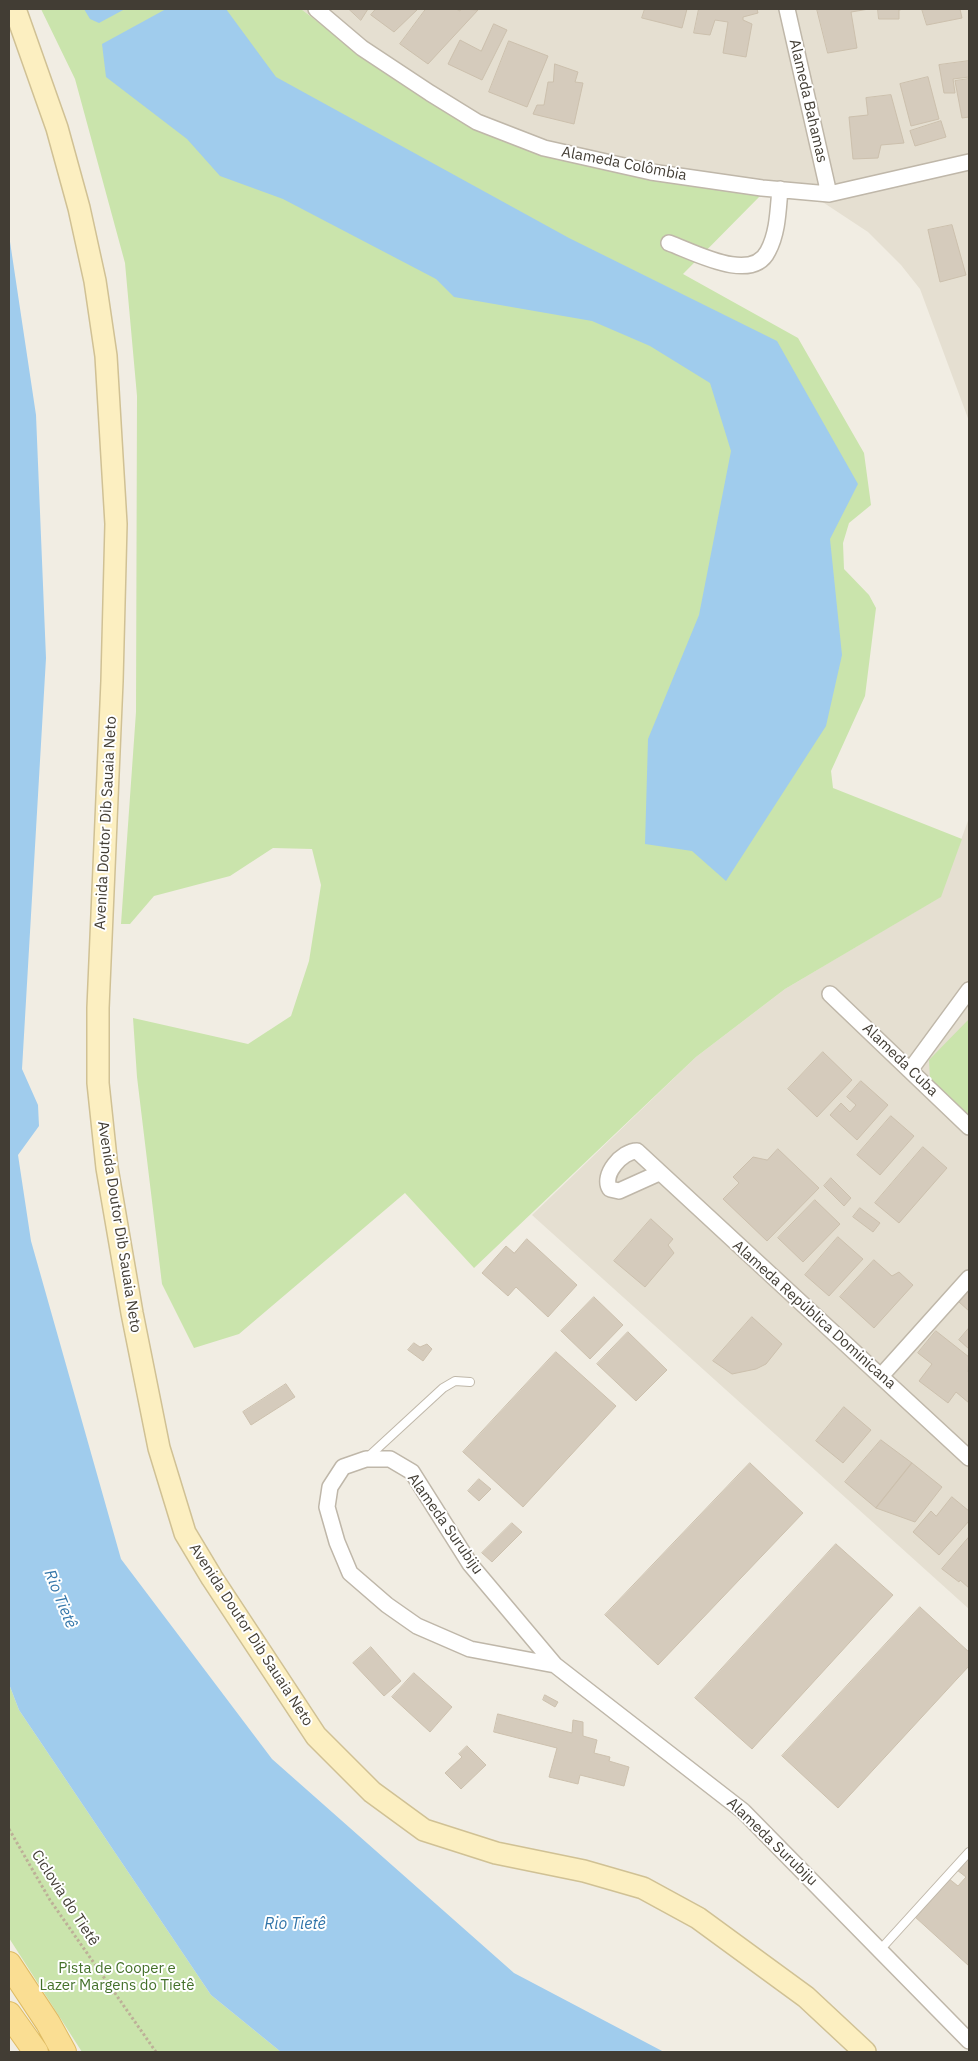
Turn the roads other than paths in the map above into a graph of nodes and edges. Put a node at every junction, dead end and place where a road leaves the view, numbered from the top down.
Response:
1 (14, 9) edge
2 (316, 9) edge
3 (787, 9) edge
4 (969, 162) edge
5 (780, 190) junction
6 (828, 194) junction
7 (669, 243) dead end
8 (969, 990) edge
9 (830, 994) dead end
10 (911, 1069) junction
11 (969, 1127) edge
12 (659, 1174) dead end
13 (969, 1278) edge
14 (881, 1376) junction
15 (470, 1382) dead end
16 (969, 1458) edge
17 (366, 1459) junction
18 (555, 1665) junction
19 (969, 1852) edge
20 (879, 1951) junction
21 (9, 1964) edge
22 (9, 2014) edge
23 (969, 2041) edge
24 (31, 2048) edge
25 (64, 2052) edge
26 (865, 2052) edge

1 - 26 main road, Avenida Doutor Dib Sauaia Neto
2 - 5 street, Alameda Colômbia
3 - 6 street, Alameda Bahamas
4 - 6 street, Alameda Colômbia
5 - 6 street, Alameda Colômbia
5 - 7 street
8 - 10 street
9 - 10 street, Alameda Cuba
10 - 11 street, Alameda Cuba
12 - 14 street, Alameda República Dominicana
13 - 14 street
14 - 16 street, Alameda República Dominicana
15 - 17 lane
17 - 18 street, Alameda Surubiju
17 - 18 street, Alameda Surubiju
18 - 20 street, Alameda Surubiju
19 - 20 lane
20 - 23 street, Alameda Surubiju
21 - 25 main road
22 - 24 main road

